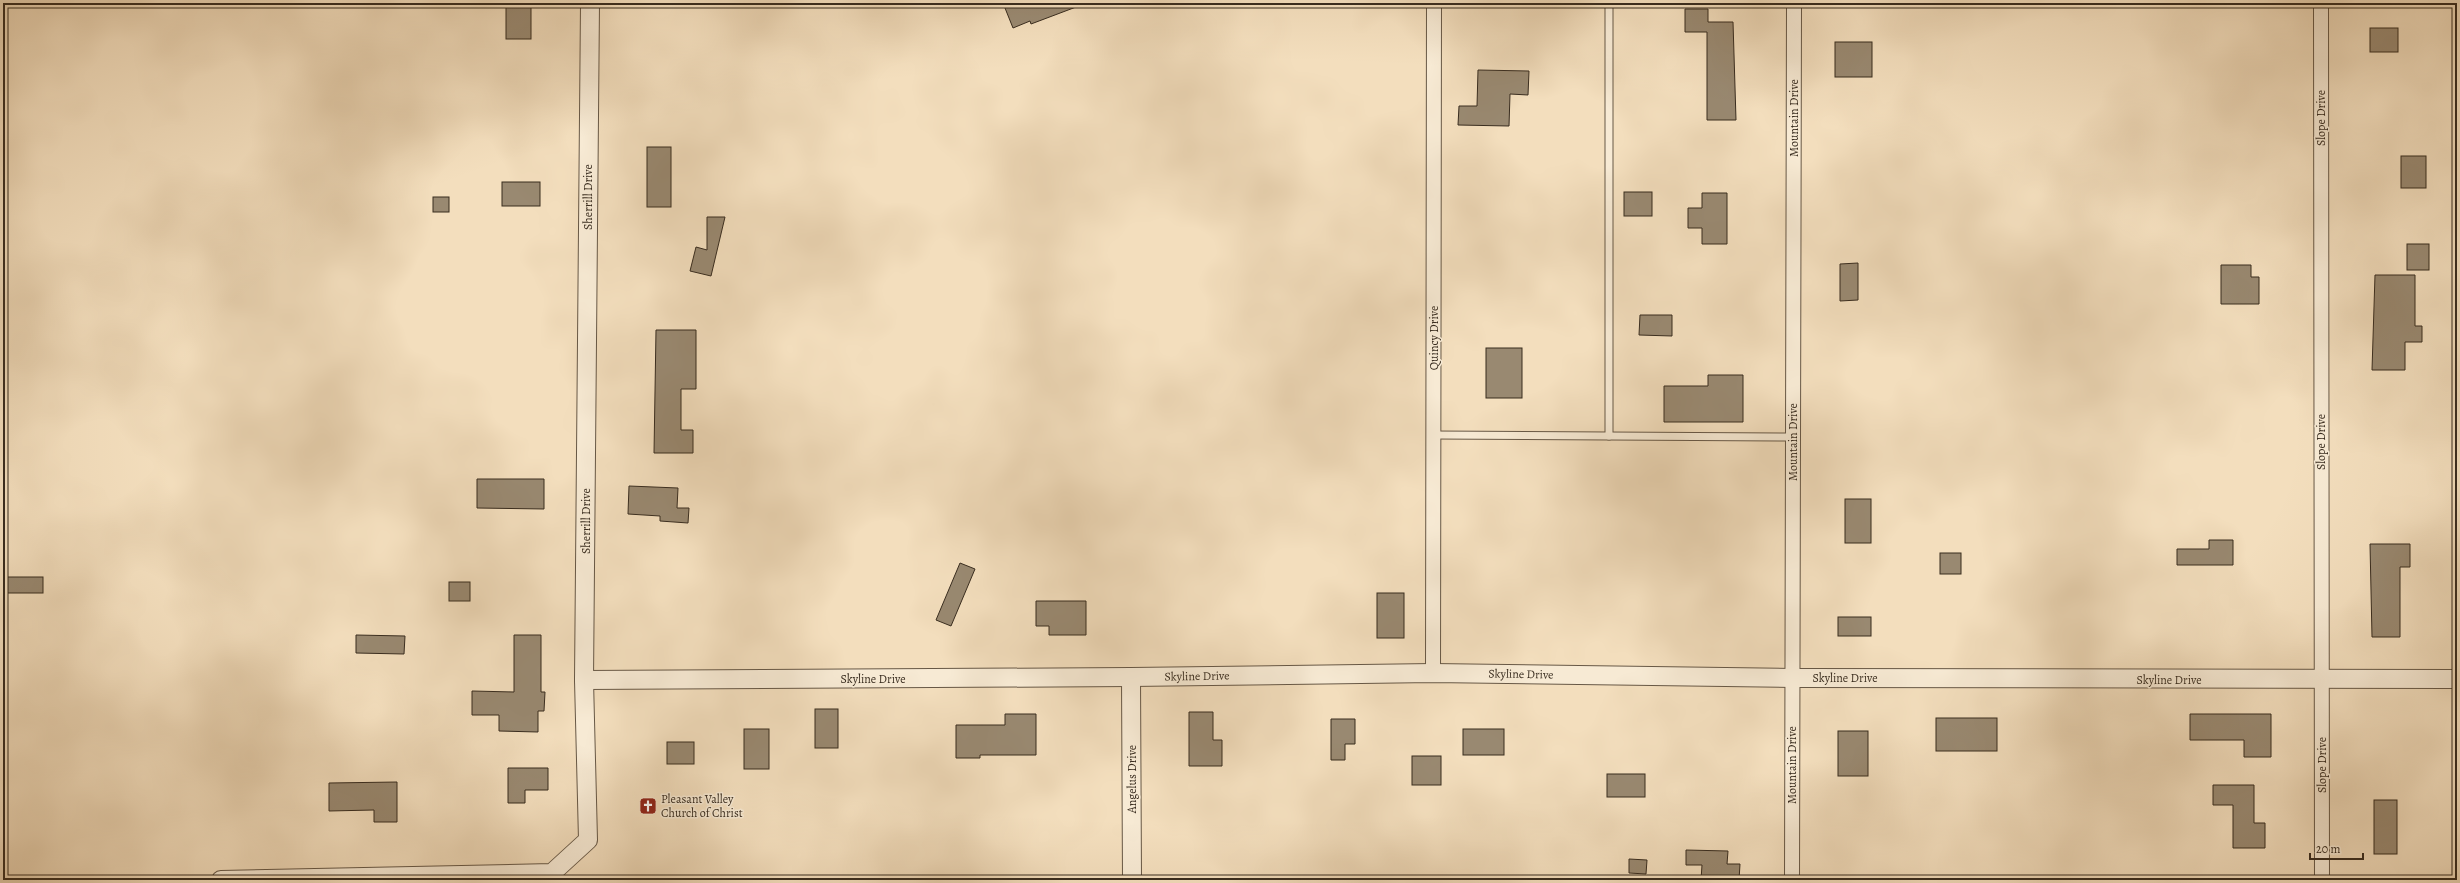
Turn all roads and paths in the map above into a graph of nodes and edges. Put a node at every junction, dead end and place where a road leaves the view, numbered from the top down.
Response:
1 (590, 3) edge
2 (1434, 3) edge
3 (1609, 3) edge
4 (1794, 3) edge
5 (2321, 3) edge
6 (1434, 435) junction
7 (1609, 436) junction
8 (1793, 436) junction
9 (1433, 673) junction
10 (1131, 677) junction
11 (1793, 678) junction
12 (2457, 679) edge
13 (584, 680) junction
14 (2322, 681) junction
15 (221, 880) edge
16 (1132, 880) edge
17 (1792, 880) edge
18 (2322, 880) edge

1 - 13 street, Sherrill Drive
2 - 6 street, Quincy Drive
3 - 7 lane
4 - 8 street, Mountain Drive
5 - 14 street, Slope Drive
6 - 7 lane
6 - 9 street, Quincy Drive
7 - 8 lane
8 - 11 street, Mountain Drive
9 - 10 street, Skyline Drive
9 - 11 street, Skyline Drive
10 - 13 street, Skyline Drive
10 - 16 street, Angelus Drive
11 - 14 street, Skyline Drive
11 - 17 street, Mountain Drive
12 - 14 street, Skyline Drive
13 - 15 street, Sherrill Drive
14 - 18 street, Slope Drive

